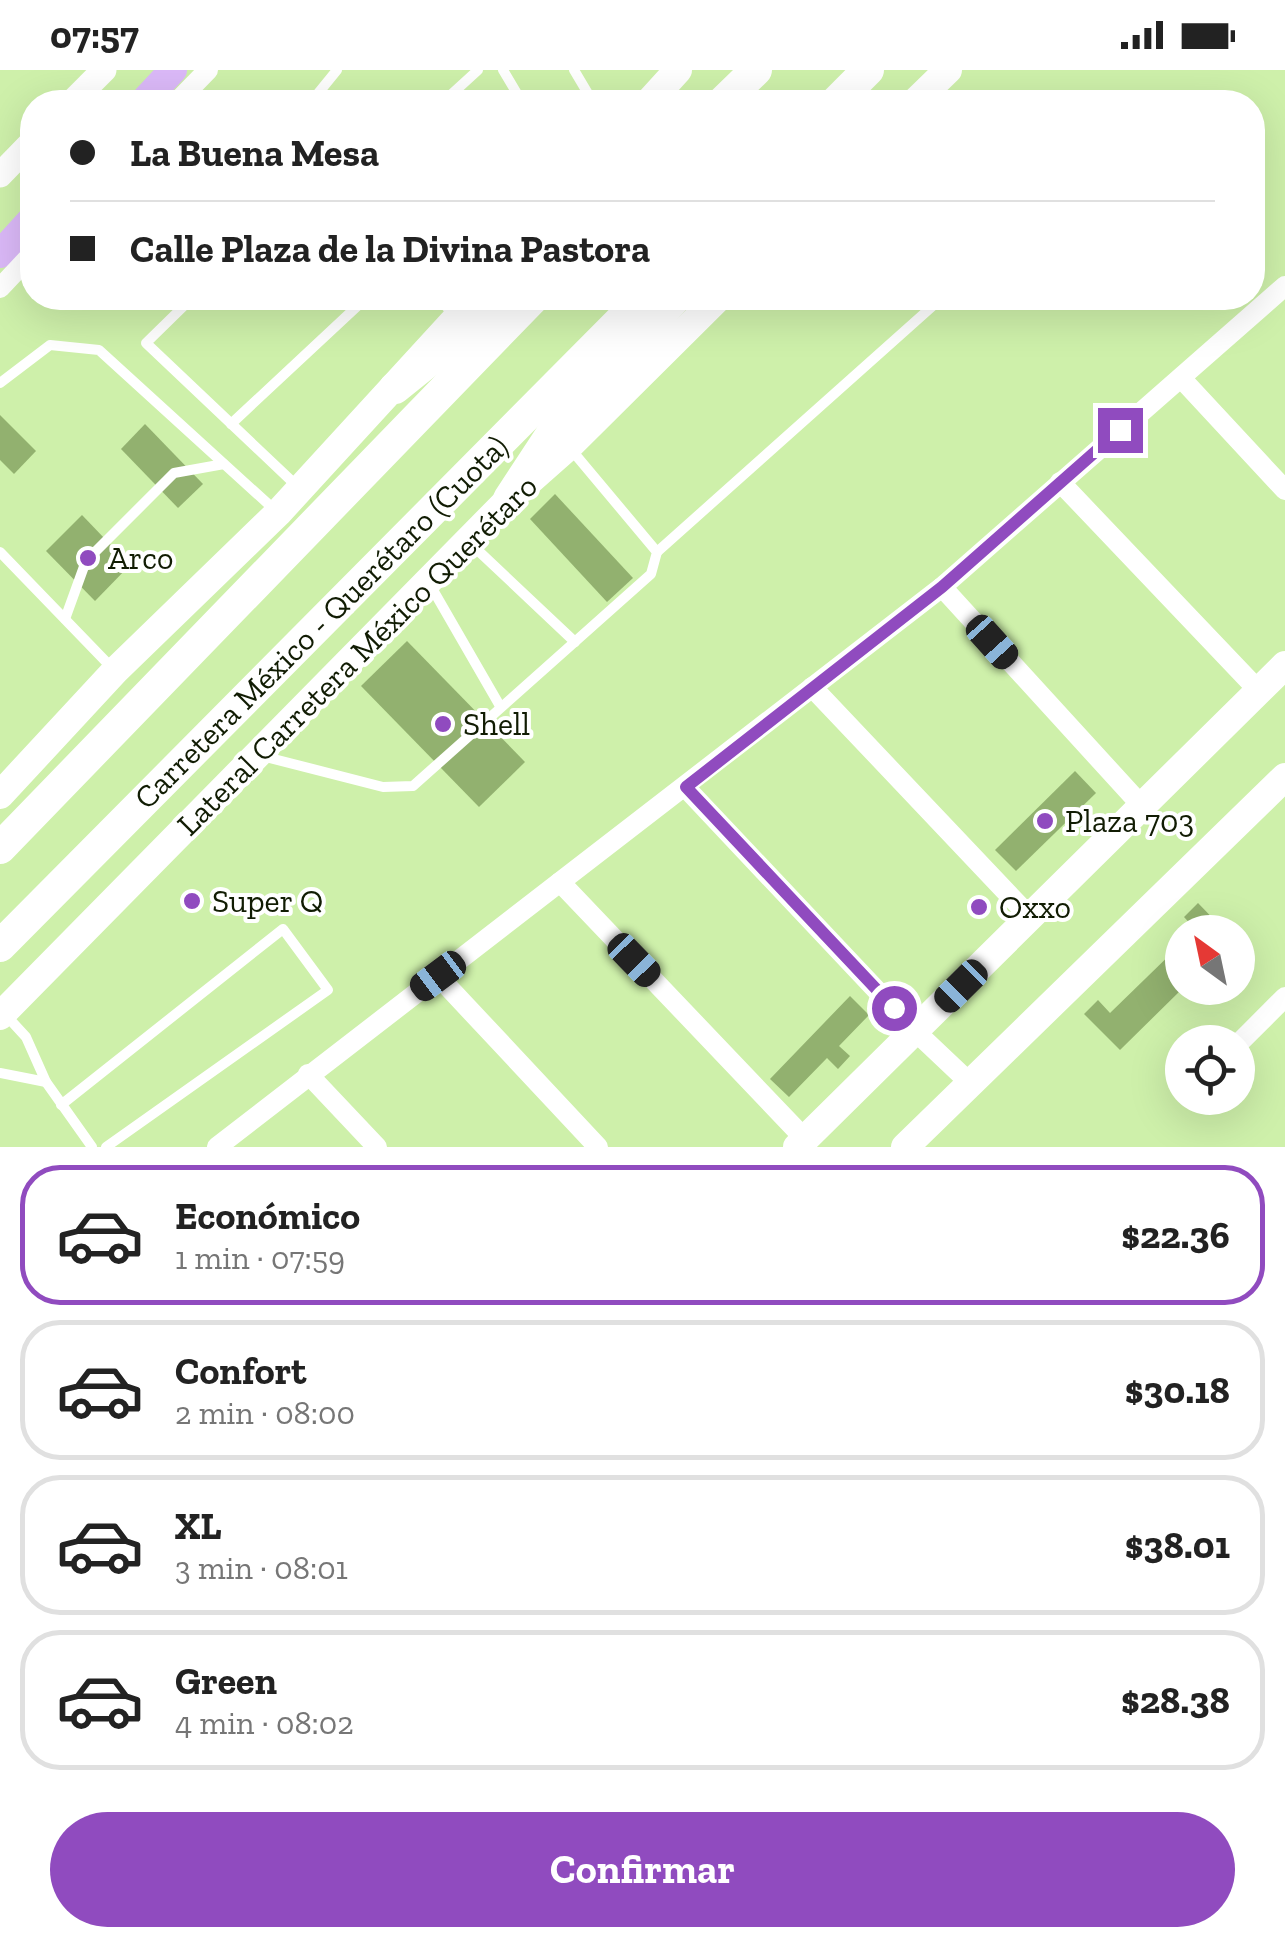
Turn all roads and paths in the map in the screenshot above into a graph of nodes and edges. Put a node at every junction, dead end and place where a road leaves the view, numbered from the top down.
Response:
1 (104, 70) edge
2 (208, 70) edge
3 (337, 70) edge
4 (478, 70) edge
5 (678, 70) edge
6 (756, 70) edge
7 (868, 70) edge
8 (948, 70) edge
9 (84, 90) edge
10 (189, 90) edge
11 (321, 90) edge
12 (456, 90) edge
13 (660, 90) edge
14 (735, 90) edge
15 (848, 90) edge
16 (927, 90) edge
17 (20, 154) edge
18 (0, 175) edge
19 (20, 267) edge
20 (1285, 286) edge
21 (0, 288) edge
22 (1265, 304) edge
23 (180, 310) edge
24 (353, 310) edge
25 (447, 310) edge
26 (492, 310) edge
27 (521, 310) edge
28 (631, 310) edge
29 (664, 310) edge
30 (706, 310) edge
31 (928, 310) edge
32 (1258, 310) edge
33 (1181, 378) junction
34 (0, 383) edge
35 (395, 388) junction
36 (231, 424) junction
37 (569, 446) junction
38 (224, 464) junction
39 (1060, 482) junction
40 (300, 489) junction
41 (1285, 490) edge
42 (509, 499) junction
43 (278, 513) junction
44 (469, 542) junction
45 (0, 552) edge
46 (657, 552) junction
47 (430, 583) junction
48 (942, 587) junction
49 (65, 620) junction
50 (575, 642) junction
51 (1285, 666) edge
52 (115, 671) junction
53 (812, 687) junction
54 (1259, 691) junction
55 (500, 706) junction
56 (255, 754) junction
57 (1285, 777) edge
58 (686, 787) junction
59 (2, 790) edge
60 (1142, 806) junction
61 (0, 848) edge
62 (560, 882) junction
63 (1030, 917) junction
64 (0, 946) edge
65 (438, 976) junction
66 (1285, 997) edge
67 (2, 1014) edge
68 (1255, 1027) edge
69 (915, 1031) junction
70 (0, 1073) edge
71 (308, 1074) junction
72 (46, 1082) junction
73 (970, 1084) junction
74 (61, 1104) junction
75 (801, 1143) edge
76 (92, 1147) edge
77 (106, 1147) edge
78 (217, 1147) edge
79 (377, 1147) edge
80 (598, 1147) edge
81 (905, 1147) edge

1 - 9 street
2 - 10 street
3 - 11 lane
4 - 12 lane
5 - 13 main road
6 - 14 highway
7 - 15 highway
8 - 16 main road
17 - 18 street
19 - 21 street
20 - 22 street
23 - 36 lane
24 - 36 lane
25 - 35 main road
26 - 35 highway
27 - 61 highway
28 - 64 highway, Carretera México - Querétaro (Cuota)
29 - 42 highway
30 - 37 main road, Lateral Carretera México Querétaro
31 - 46 lane
32 - 33 street
33 - 39 street
33 - 41 street
34 - 38 lane
35 - 40 main road
36 - 40 lane
37 - 42 main road, Lateral Carretera México Querétaro
37 - 46 lane
38 - 43 lane
38 - 49 lane
39 - 48 street
39 - 54 street
40 - 43 main road
42 - 44 main road, Lateral Carretera México Querétaro
43 - 52 main road
44 - 47 main road, Lateral Carretera México Querétaro
44 - 50 lane
45 - 49 lane
46 - 50 lane
47 - 55 lane
47 - 56 main road, Lateral Carretera México Querétaro
48 - 53 street
48 - 60 street
49 - 52 lane
50 - 55 lane
51 - 54 main road
52 - 59 main road
53 - 58 street
53 - 63 street
54 - 60 main road
55 - 56 lane
56 - 67 main road, Lateral Carretera México Querétaro
57 - 73 main road
58 - 62 street
58 - 69 street
60 - 63 main road
62 - 65 street
62 - 75 street
63 - 69 main road
65 - 71 street
65 - 80 street
66 - 68 street
67 - 72 lane
69 - 73 street
69 - 75 main road
70 - 72 lane
71 - 78 street
71 - 79 street
72 - 74 lane
73 - 81 main road
74 - 76 lane
74 - 77 lane

